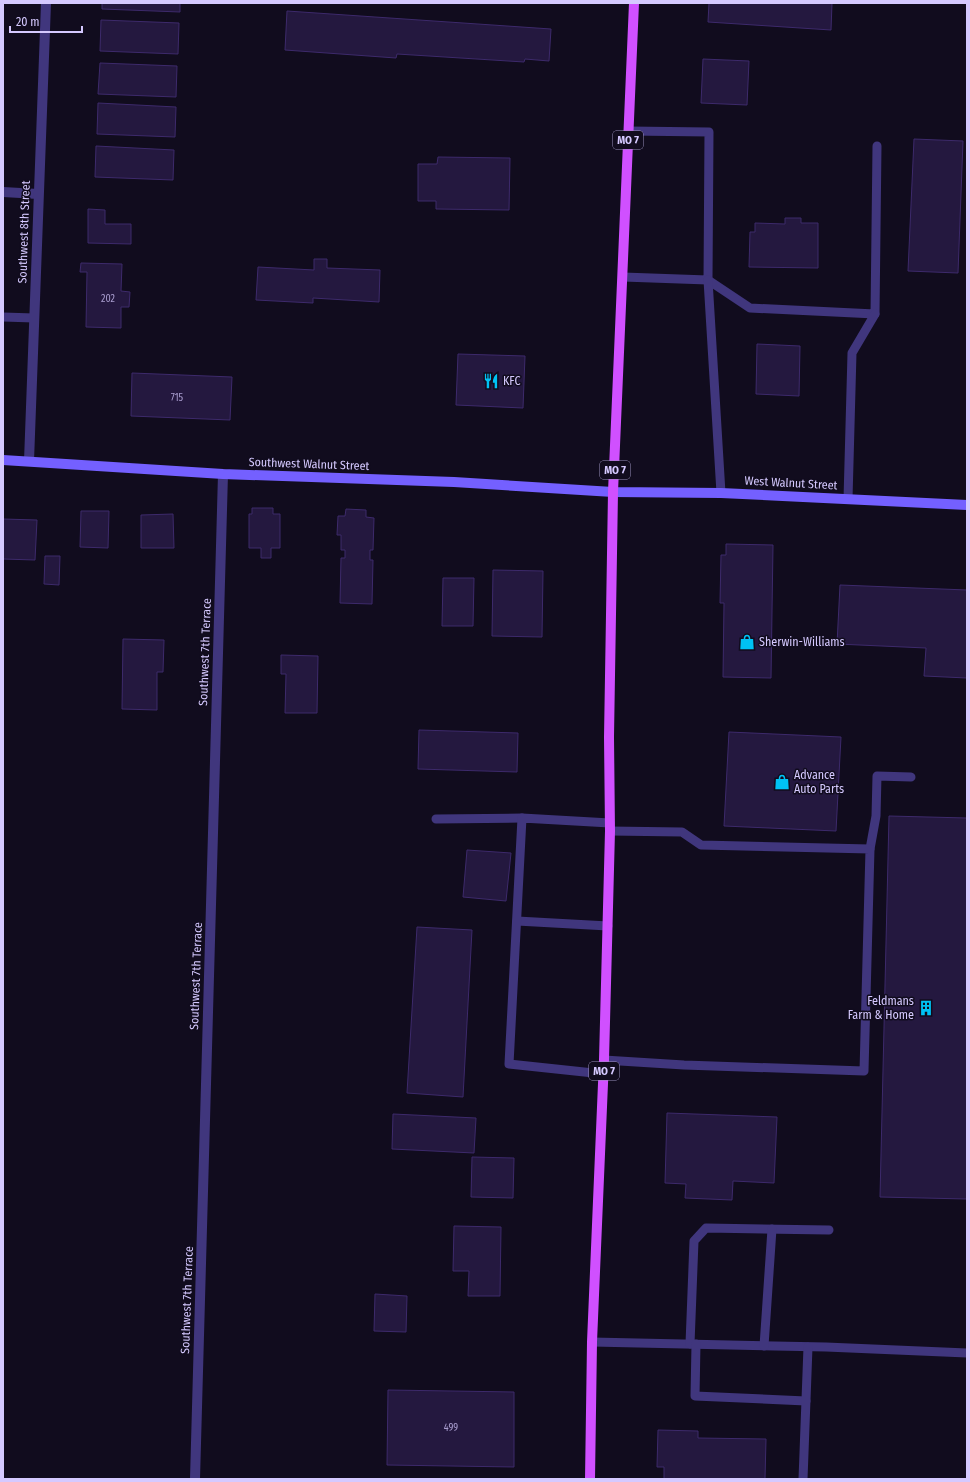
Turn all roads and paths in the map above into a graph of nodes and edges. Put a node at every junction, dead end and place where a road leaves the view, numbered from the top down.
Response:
1 (46, 3) edge
2 (634, 3) edge
3 (629, 131) junction
4 (877, 146) dead end
5 (3, 192) edge
6 (38, 194) junction
7 (623, 277) junction
8 (708, 280) junction
9 (875, 314) junction
10 (3, 316) edge
11 (34, 318) junction
12 (3, 460) edge
13 (29, 461) junction
14 (223, 474) junction
15 (614, 492) junction
16 (722, 493) junction
17 (848, 499) junction
18 (967, 505) edge
19 (911, 777) dead end
20 (522, 818) junction
21 (436, 819) dead end
22 (610, 827) junction
23 (870, 849) junction
24 (517, 921) junction
25 (608, 926) junction
26 (604, 1060) junction
27 (604, 1074) junction
28 (772, 1229) junction
29 (829, 1230) dead end
30 (592, 1342) junction
31 (693, 1344) junction
32 (764, 1346) junction
33 (808, 1347) junction
34 (967, 1353) edge
35 (806, 1401) junction
36 (195, 1479) edge
37 (590, 1479) edge
38 (803, 1479) edge

1 - 6 street, Southwest 8th Street
2 - 3 main road, MO 7
3 - 7 main road, MO 7
3 - 8 lane
4 - 9 lane
5 - 6 street
6 - 11 street, Southwest 8th Street
7 - 8 lane
7 - 15 main road, MO 7
8 - 9 lane
8 - 16 lane
9 - 17 lane
10 - 11 lane
11 - 13 street, Southwest 8th Street
12 - 13 street, Southwest Walnut Street
13 - 14 street, Southwest Walnut Street
14 - 15 street, Southwest Walnut Street
14 - 36 street, Southwest 7th Terrace
15 - 16 street, West Walnut Street
15 - 22 main road, MO 7
16 - 17 street, West Walnut Street
17 - 18 street, West Walnut Street
19 - 23 lane
20 - 21 lane
20 - 22 lane
20 - 24 lane
22 - 23 lane
22 - 25 main road, MO 7
23 - 26 lane
24 - 25 lane
24 - 27 lane
25 - 26 main road, MO 7
26 - 27 main road, MO 7
27 - 30 main road, MO 7
28 - 29 lane
28 - 31 lane
28 - 32 lane
30 - 31 lane
30 - 37 main road, MO 7
31 - 32 lane
31 - 35 lane
32 - 33 lane
33 - 34 lane
33 - 35 lane
35 - 38 lane

